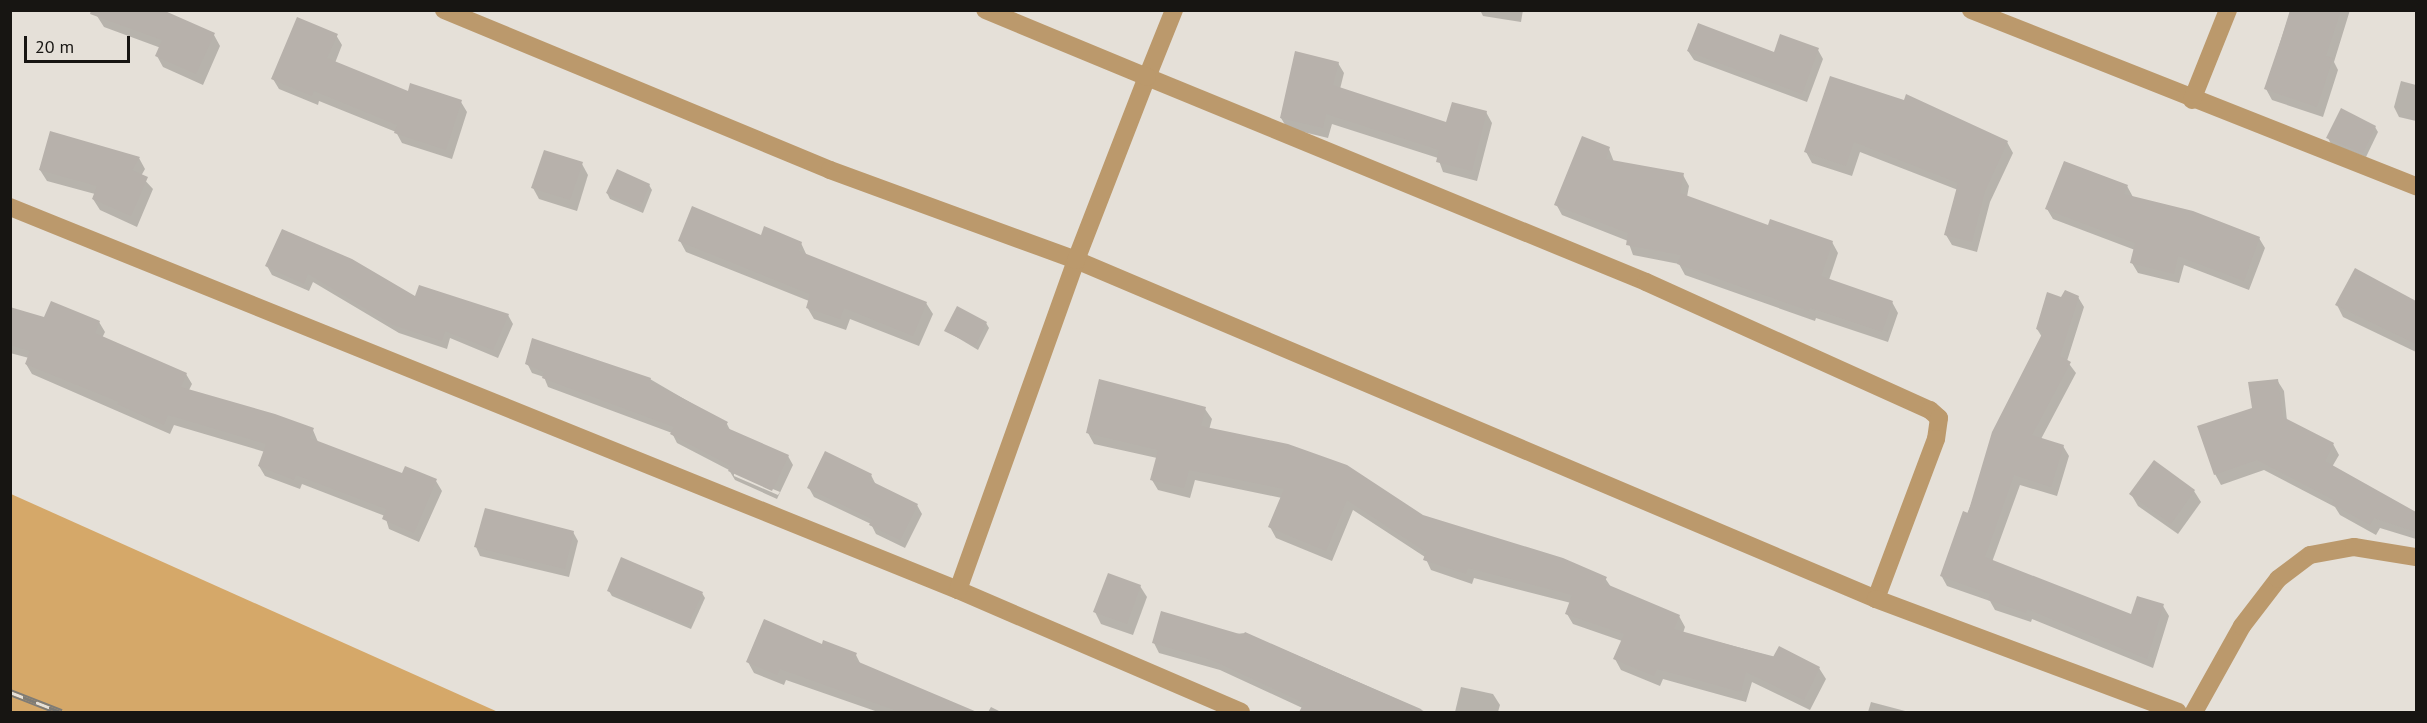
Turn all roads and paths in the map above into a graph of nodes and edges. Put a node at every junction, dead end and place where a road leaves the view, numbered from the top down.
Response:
1 (444, 10) edge
2 (986, 10) edge
3 (1174, 10) edge
4 (1971, 10) edge
5 (2228, 10) edge
6 (1147, 77) junction
7 (2192, 100) junction
8 (2416, 186) edge
9 (10, 207) edge
10 (1076, 260) junction
11 (2416, 557) edge
12 (958, 590) junction
13 (1876, 600) junction
14 (1241, 712) edge
15 (2178, 712) edge
16 (2194, 712) edge

1 - 10 street
2 - 6 street
3 - 6 street
4 - 7 street
5 - 7 street
6 - 10 street
6 - 13 street
7 - 8 street
9 - 12 street
10 - 12 street
10 - 13 street
11 - 16 street
12 - 14 street
13 - 15 street

